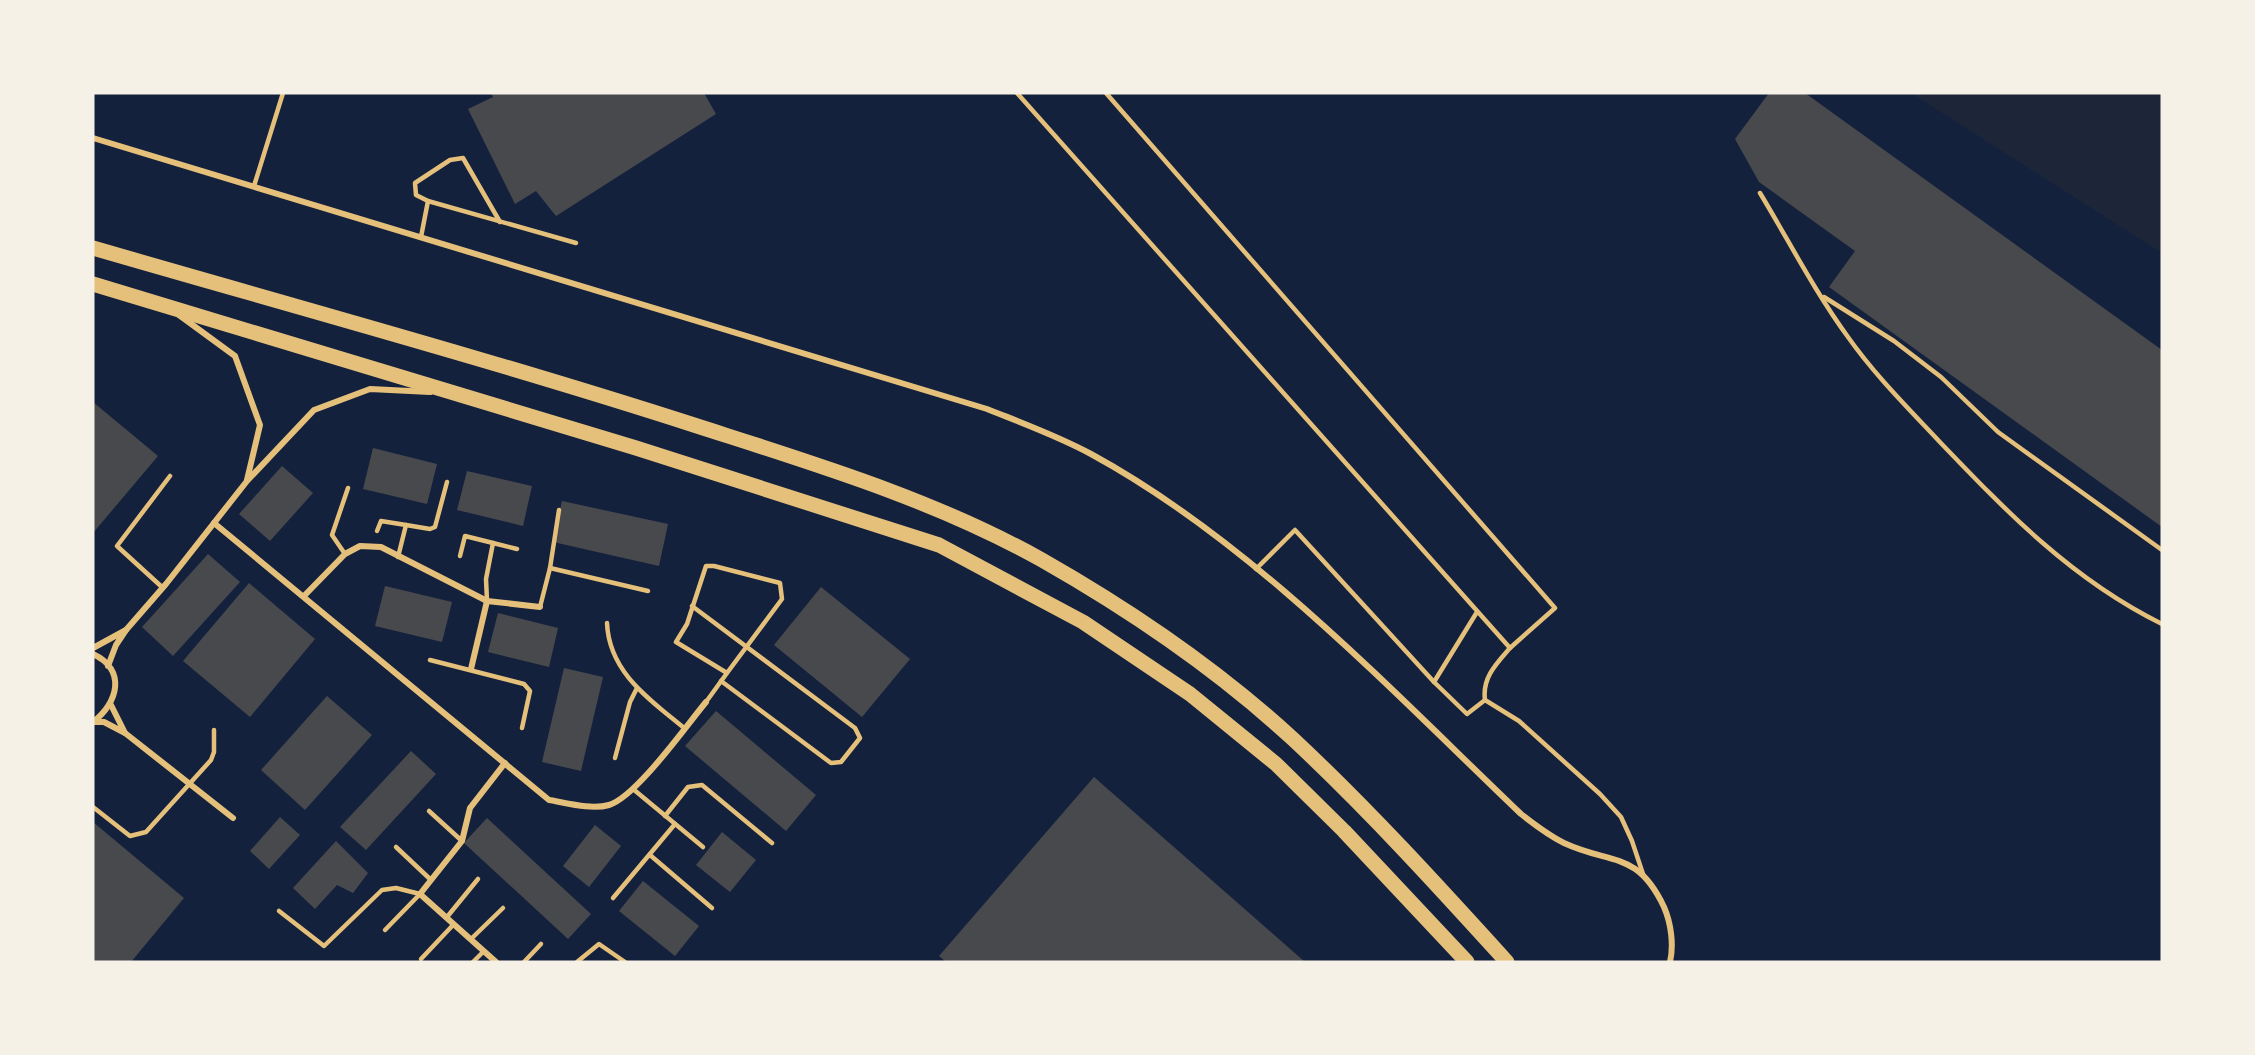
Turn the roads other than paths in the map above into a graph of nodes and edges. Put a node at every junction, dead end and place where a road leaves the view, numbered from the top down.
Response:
1 (283, 93) edge
2 (1017, 93) edge
3 (1106, 93) edge
4 (93, 138) edge
5 (254, 186) junction
6 (1760, 193) dead end
7 (428, 201) junction
8 (500, 222) junction
9 (420, 237) junction
10 (576, 243) dead end
11 (93, 248) edge
12 (93, 284) edge
13 (1822, 296) junction
14 (169, 308) junction
15 (449, 393) junction
16 (170, 476) dead end
17 (247, 481) junction
18 (447, 482) dead end
19 (348, 488) dead end
20 (559, 510) dead end
21 (214, 523) junction
22 (406, 525) junction
23 (377, 531) dead end
24 (493, 543) junction
25 (517, 549) dead end
26 (2162, 550) edge
27 (345, 554) junction
28 (460, 556) dead end
29 (398, 557) junction
30 (549, 568) junction
31 (1256, 569) junction
32 (163, 588) junction
33 (648, 591) dead end
34 (304, 596) junction
35 (487, 601) junction
36 (692, 606) junction
37 (540, 607) joint
38 (1477, 612) junction
39 (607, 623) dead end
40 (2162, 624) edge
41 (126, 630) junction
42 (747, 646) junction
43 (93, 648) edge
44 (1510, 648) junction
45 (93, 654) edge
46 (430, 660) dead end
47 (108, 666) junction
48 (471, 669) junction
49 (727, 673) junction
50 (721, 681) junction
51 (1434, 682) junction
52 (637, 688) junction
53 (1485, 700) junction
54 (706, 702) joint
55 (111, 705) junction
56 (93, 722) edge
57 (522, 728) dead end
58 (684, 728) junction
59 (214, 730) dead end
60 (125, 733) junction
61 (615, 758) dead end
62 (505, 763) junction
63 (190, 784) junction
64 (633, 789) junction
65 (93, 807) edge
66 (429, 811) dead end
67 (665, 816) junction
68 (233, 818) dead end
69 (675, 824) junction
70 (462, 841) junction
71 (772, 843) dead end
72 (396, 847) dead end
73 (703, 847) dead end
74 (650, 855) junction
75 (1643, 874) junction
76 (478, 879) dead end
77 (430, 880) junction
78 (420, 894) junction
79 (613, 898) dead end
80 (503, 908) dead end
81 (712, 908) dead end
82 (279, 911) dead end
83 (447, 917) junction
84 (454, 924) junction
85 (385, 930) dead end
86 (471, 939) junction
87 (541, 944) dead end
88 (484, 951) junction
89 (421, 958) dead end
90 (473, 962) edge
91 (496, 962) edge
92 (524, 962) edge
93 (576, 962) edge
94 (625, 962) edge
95 (1467, 962) edge
96 (1507, 962) edge
97 (1670, 962) edge

1 - 5 lane
2 - 38 lane
3 - 44 lane
4 - 5 street
5 - 9 street
6 - 13 lane
7 - 8 lane
7 - 8 lane
7 - 9 lane
8 - 10 lane
9 - 31 street
11 - 96 highway
12 - 14 highway
13 - 26 lane
13 - 40 lane
14 - 15 highway
14 - 17 street
15 - 17 street
15 - 95 highway
16 - 32 lane
17 - 21 street
18 - 22 lane
19 - 27 lane
20 - 30 lane
21 - 32 street
21 - 34 street
22 - 23 lane
22 - 29 lane
24 - 25 lane
24 - 28 lane
24 - 35 lane
27 - 29 street
27 - 34 street
29 - 35 street
30 - 33 lane
30 - 37 lane
31 - 51 lane
31 - 75 street
32 - 41 street
34 - 62 street
35 - 37 street
35 - 48 street
36 - 42 lane
36 - 42 lane
36 - 49 lane
38 - 44 lane
38 - 51 lane
39 - 52 lane
41 - 43 street
41 - 47 street
42 - 49 lane
42 - 50 lane
44 - 53 lane
45 - 47 street
46 - 48 lane
47 - 55 street
48 - 57 lane
49 - 50 lane
50 - 54 lane
51 - 53 lane
52 - 58 lane
52 - 61 lane
53 - 75 lane
54 - 58 street
55 - 56 street
55 - 60 street
56 - 60 street
58 - 64 street
59 - 63 lane
60 - 63 street
62 - 64 street
62 - 70 street
63 - 65 lane
63 - 68 street
64 - 67 lane
66 - 70 lane
67 - 69 lane
67 - 71 lane
69 - 73 lane
69 - 74 lane
70 - 77 street
72 - 77 lane
74 - 79 lane
74 - 81 lane
75 - 97 street
76 - 83 lane
77 - 78 street
78 - 82 lane
78 - 83 street
78 - 85 lane
80 - 86 lane
83 - 84 street
84 - 86 street
84 - 89 lane
86 - 88 street
87 - 92 lane
88 - 90 lane
88 - 91 street
93 - 94 lane

